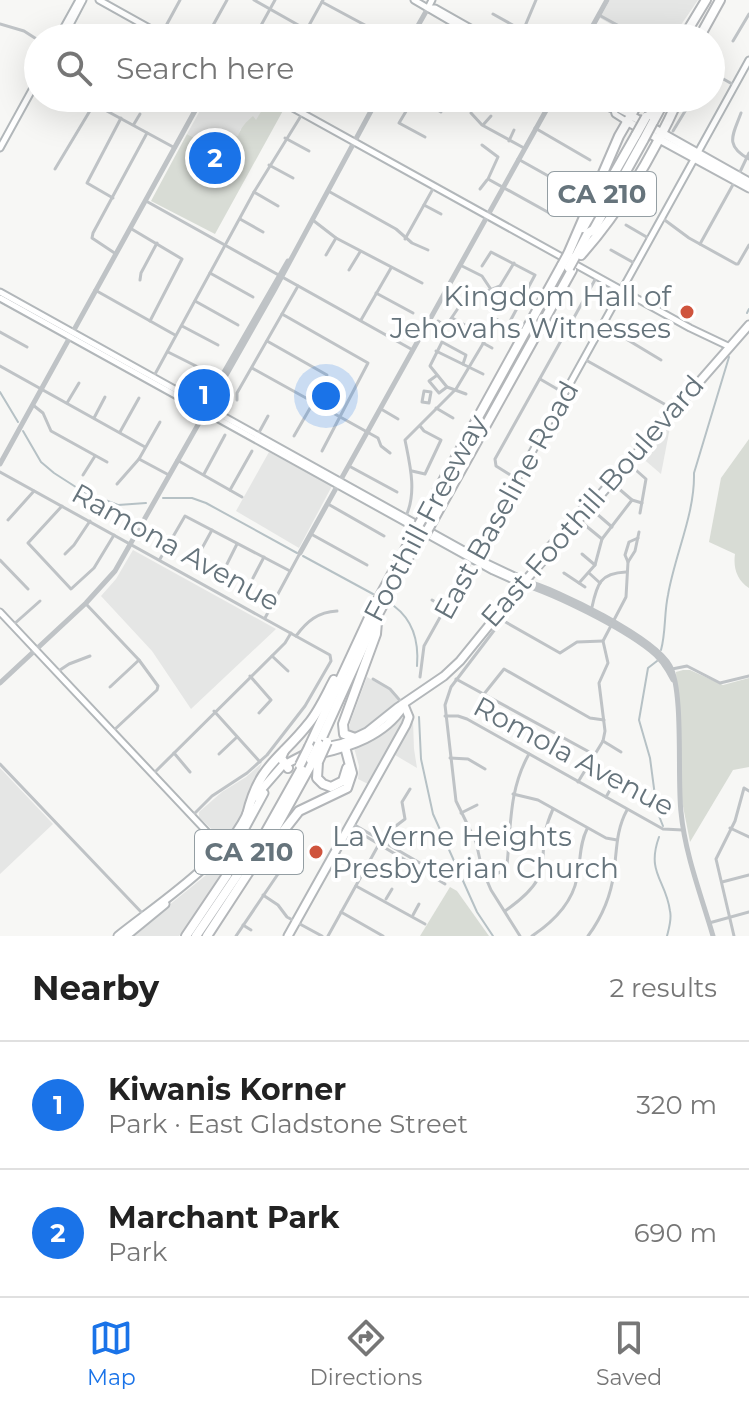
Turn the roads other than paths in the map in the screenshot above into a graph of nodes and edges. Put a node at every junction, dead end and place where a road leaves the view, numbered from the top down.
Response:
1 (81, 0) edge
2 (99, 0) edge
3 (180, 0) edge
4 (227, 0) edge
5 (254, 0) edge
6 (275, 0) edge
7 (414, 0) edge
8 (432, 0) edge
9 (536, 0) edge
10 (607, 0) edge
11 (714, 0) edge
12 (323, 1) edge
13 (428, 8) junction
14 (270, 9) junction
15 (493, 14) dead end
16 (749, 14) edge
17 (599, 15) junction
18 (0, 24) edge
19 (68, 24) edge
20 (140, 24) edge
21 (169, 24) edge
22 (214, 24) edge
23 (262, 24) edge
24 (296, 24) edge
25 (310, 24) edge
26 (364, 24) edge
27 (419, 24) edge
28 (455, 24) edge
29 (463, 24) edge
30 (511, 24) edge
31 (527, 24) edge
32 (594, 24) edge
33 (615, 24) edge
34 (694, 24) edge
35 (701, 24) edge
36 (709, 24) edge
37 (24, 31) edge
38 (733, 41) dead end
39 (749, 60) edge
40 (725, 80) edge
41 (734, 85) junction
42 (725, 102) edge
43 (24, 104) edge
44 (89, 112) edge
45 (109, 112) edge
46 (194, 112) edge
47 (300, 112) edge
48 (370, 112) edge
49 (406, 112) edge
50 (545, 112) edge
51 (614, 112) edge
52 (632, 112) edge
53 (653, 112) edge
54 (672, 112) edge
55 (685, 112) edge
56 (720, 112) edge
57 (471, 113) dead end
58 (741, 113) dead end
59 (140, 114) dead end
60 (303, 114) junction
61 (491, 116) dead end
62 (121, 118) junction
63 (628, 118) junction
64 (134, 125) junction
65 (482, 125) junction
66 (535, 128) junction
67 (514, 130) dead end
68 (673, 131) dead end
69 (147, 133) junction
70 (639, 136) junction
71 (661, 136) junction
72 (425, 137) dead end
73 (285, 138) junction
74 (509, 141) junction
75 (354, 142) junction
76 (733, 143) junction
77 (482, 145) dead end
78 (725, 145) dead end
79 (0, 148) edge
80 (175, 148) junction
81 (524, 148) junction
82 (309, 151) dead end
83 (696, 156) junction
84 (748, 157) edge
85 (518, 159) junction
86 (590, 160) dead end
87 (269, 165) junction
88 (55, 169) dead end
89 (293, 178) dead end
90 (737, 178) junction
91 (488, 179) junction
92 (749, 185) edge
93 (434, 187) junction
94 (502, 187) junction
95 (568, 187) dead end
96 (480, 189) dead end
97 (326, 190) junction
98 (254, 192) junction
99 (113, 198) junction
100 (146, 201) junction
101 (424, 205) junction
102 (278, 206) dead end
103 (441, 214) dead end
104 (486, 215) junction
105 (553, 215) dead end
106 (662, 218) junction
107 (240, 219) junction
108 (311, 219) junction
109 (626, 225) dead end
110 (130, 228) junction
111 (263, 232) dead end
112 (336, 238) junction
113 (405, 239) junction
114 (650, 239) junction
115 (157, 243) junction
116 (700, 244) junction
117 (749, 245) edge
118 (225, 246) junction
119 (428, 250) dead end
120 (611, 250) dead end
121 (360, 252) junction
122 (116, 254) junction
123 (326, 255) dead end
124 (575, 256) junction
125 (514, 263) junction
126 (636, 264) junction
127 (460, 265) junction
128 (482, 266) dead end
129 (567, 267) junction
130 (391, 268) junction
131 (349, 270) dead end
132 (210, 273) junction
133 (280, 276) junction
134 (597, 276) junction
135 (140, 280) dead end
136 (422, 283) dead end
137 (298, 286) junction
138 (95, 290) junction
139 (622, 290) junction
140 (492, 291) junction
141 (376, 293) junction
142 (0, 295) edge
143 (253, 297) dead end
144 (195, 301) junction
145 (413, 313) dead end
146 (282, 314) junction
147 (452, 318) junction
148 (494, 318) junction
149 (150, 321) junction
150 (360, 321) junction
151 (438, 321) dead end
152 (748, 322) edge
153 (238, 325) dead end
154 (603, 325) junction
155 (182, 326) junction
156 (0, 332) edge
157 (72, 335) junction
158 (177, 336) junction
159 (487, 337) junction
160 (267, 341) junction
161 (483, 343) junction
162 (218, 345) dead end
163 (27, 347) dead end
164 (729, 347) junction
165 (492, 348) dead end
166 (413, 350) junction
167 (436, 351) junction
168 (168, 352) junction
169 (584, 359) junction
170 (661, 360) dead end
171 (463, 364) junction
172 (0, 366) edge
173 (470, 366) junction
174 (195, 367) junction
175 (252, 368) junction
176 (206, 371) dead end
177 (483, 374) dead end
178 (327, 375) dead end
179 (436, 376) junction
180 (189, 379) dead end
181 (540, 379) junction
182 (153, 380) junction
183 (79, 383) dead end
184 (433, 386) junction
185 (447, 387) junction
186 (41, 388) junction
187 (456, 389) junction
188 (431, 392) dead end
189 (565, 393) junction
190 (466, 394) dead end
191 (105, 397) dead end
192 (139, 398) dead end
193 (237, 400) dead end
194 (67, 403) junction
195 (313, 403) junction
196 (33, 405) junction
197 (436, 408) junction
198 (381, 409) junction
199 (674, 409) junction
200 (205, 410) junction
201 (268, 416) dead end
202 (339, 417) junction
203 (94, 418) junction
204 (453, 418) dead end
205 (398, 419) dead end
206 (160, 422) dead end
207 (419, 425) junction
208 (120, 432) junction
209 (368, 432) junction
210 (225, 435) dead end
211 (294, 436) dead end
212 (256, 437) junction
213 (145, 447) junction
214 (252, 451) dead end
215 (322, 451) dead end
216 (390, 453) dead end
217 (95, 456) junction
218 (139, 459) junction
219 (177, 460) junction
220 (107, 462) dead end
221 (627, 463) junction
222 (0, 464) edge
223 (349, 466) junction
224 (412, 471) junction
225 (0, 472) edge
226 (83, 475) dead end
227 (169, 475) junction
228 (204, 475) junction
229 (517, 479) junction
230 (117, 484) dead end
231 (339, 484) junction
232 (618, 488) dead end
233 (230, 490) junction
234 (34, 491) junction
235 (397, 492) dead end
236 (242, 497) dead end
237 (632, 500) junction
238 (642, 503) junction
239 (328, 504) junction
240 (62, 506) junction
241 (640, 513) dead end
242 (597, 514) dead end
243 (578, 519) junction
244 (8, 520) dead end
245 (404, 520) junction
246 (90, 521) junction
247 (426, 522) junction
248 (612, 527) junction
249 (212, 530) junction
250 (639, 532) dead end
251 (311, 534) junction
252 (114, 535) junction
253 (384, 536) dead end
254 (417, 537) junction
255 (638, 538) junction
256 (602, 539) junction
257 (131, 544) junction
258 (237, 544) junction
259 (201, 550) dead end
260 (300, 553) joint
261 (65, 554) dead end
262 (582, 554) dead end
263 (264, 557) junction
264 (474, 558) junction
265 (0, 560) edge
266 (160, 560) junction
267 (628, 562) junction
268 (227, 564) dead end
269 (367, 565) dead end
270 (595, 565) junction
271 (400, 570) junction
272 (290, 571) junction
273 (628, 572) junction
274 (564, 573) dead end
275 (589, 573) junction
276 (253, 578) dead end
277 (521, 582) junction
278 (579, 583) junction
279 (600, 583) junction
280 (585, 587) dead end
281 (28, 589) dead end
282 (389, 589) junction
283 (432, 600) dead end
284 (40, 601) dead end
285 (86, 603) junction
286 (445, 608) junction
287 (337, 611) dead end
288 (591, 611) junction
289 (0, 612) edge
290 (265, 618) junction
291 (498, 618) junction
292 (377, 622) junction
293 (13, 625) junction
294 (612, 625) junction
295 (291, 633) junction
296 (296, 636) junction
297 (603, 641) junction
298 (475, 644) junction
299 (36, 650) junction
300 (354, 650) junction
301 (90, 656) dead end
302 (272, 656) junction
303 (139, 660) junction
304 (670, 670) junction
305 (288, 671) dead end
306 (57, 672) junction
307 (250, 676) junction
308 (749, 676) edge
309 (420, 677) dead end
310 (373, 679) dead end
311 (456, 679) junction
312 (0, 683) edge
313 (110, 687) dead end
314 (484, 694) junction
315 (404, 705) junction
316 (214, 711) junction
317 (259, 713) dead end
318 (445, 716) junction
319 (392, 718) junction
320 (604, 720) junction
321 (406, 725) junction
322 (113, 731) junction
323 (237, 737) junction
324 (355, 738) junction
325 (603, 741) junction
326 (318, 744) junction
327 (343, 746) junction
328 (287, 747) junction
329 (621, 752) dead end
330 (174, 753) junction
331 (219, 754) dead end
332 (529, 754) junction
333 (594, 755) junction
334 (450, 758) junction
335 (310, 761) junction
336 (260, 762) junction
337 (0, 764) edge
338 (286, 766) junction
339 (485, 769) dead end
340 (190, 772) dead end
341 (153, 773) junction
342 (578, 782) junction
343 (614, 783) dead end
344 (410, 789) dead end
345 (749, 791) edge
346 (513, 794) junction
347 (606, 798) junction
348 (477, 805) dead end
349 (553, 809) junction
350 (627, 810) junction
351 (461, 813) junction
352 (193, 815) junction
353 (247, 815) junction
354 (350, 825) junction
355 (730, 828) junction
356 (587, 829) junction
357 (683, 830) junction
358 (749, 837) edge
359 (617, 840) junction
360 (380, 842) junction
361 (226, 852) junction
362 (249, 872) junction
363 (283, 872) dead end
364 (749, 875) edge
365 (485, 878) junction
366 (720, 883) junction
367 (445, 884) dead end
368 (356, 886) junction
369 (392, 889) dead end
370 (263, 895) junction
371 (385, 901) junction
372 (419, 904) dead end
373 (341, 912) junction
374 (505, 912) junction
375 (749, 912) edge
376 (412, 916) junction
377 (146, 917) junction
378 (731, 917) junction
379 (296, 922) junction
380 (709, 923) junction
381 (425, 924) dead end
382 (243, 925) junction
383 (251, 930) dead end
384 (118, 936) edge
385 (126, 936) edge
386 (186, 936) edge
387 (200, 936) edge
388 (236, 936) edge
389 (288, 936) edge
390 (322, 936) edge
391 (328, 936) edge
392 (383, 936) edge
393 (520, 936) edge
394 (532, 936) edge
395 (588, 936) edge
396 (713, 936) edge
397 (734, 936) edge

1 - 19 main road
2 - 20 main road
3 - 21 street
4 - 22 street
5 - 14 street
6 - 14 street
7 - 13 main road
8 - 13 main road
9 - 31 street
10 - 17 street
11 - 34 highway
11 - 35 highway
11 - 36 highway
12 - 25 street
12 - 26 street
13 - 27 street
13 - 28 main road
13 - 29 main road
14 - 23 street
14 - 24 street
15 - 30 street
16 - 38 street
17 - 32 street
17 - 33 street
18 - 37 street
39 - 41 main road, East Baseline Road
40 - 41 street
41 - 42 main road, East Baseline Road
43 - 79 main road
44 - 88 street
45 - 62 street
46 - 80 street
47 - 60 main road
48 - 75 street
49 - 72 street
50 - 66 street
51 - 63 main road
52 - 63 highway
53 - 70 highway, Foothill Freeway / CA 210, bridge
54 - 71 highway
55 - 68 street
56 - 83 main road, East Baseline Road
57 - 65 street
58 - 76 street
59 - 64 street
60 - 73 street
60 - 75 main road
61 - 65 street
62 - 64 street
62 - 99 street
63 - 71 main road
63 - 124 highway
64 - 69 street
65 - 74 street
66 - 81 street
66 - 86 street
67 - 74 street
69 - 80 street
69 - 99 street
70 - 124 highway, Foothill Freeway / CA 210
70 - 124 highway, Foothill Freeway / CA 210
71 - 83 main road
71 - 124 highway
73 - 82 street
73 - 87 street
74 - 81 street
75 - 93 main road
75 - 97 street
76 - 78 street
76 - 84 street
77 - 91 street
80 - 100 street
81 - 85 street
83 - 90 main road
83 - 106 main road, East Baseline Road
84 - 90 street
85 - 94 street
85 - 95 street
87 - 89 street
87 - 98 street
90 - 92 main road
90 - 116 street
91 - 94 street
91 - 96 street
93 - 101 street
93 - 104 main road
94 - 104 street
94 - 105 street
97 - 108 street
97 - 113 street
98 - 102 street
98 - 107 street
99 - 122 street
100 - 110 street
100 - 118 street
101 - 103 street
101 - 113 street
104 - 127 street
104 - 134 main road
106 - 114 main road, East Baseline Road
106 - 116 street
107 - 111 street
107 - 118 street
108 - 112 street
108 - 133 street
109 - 114 street
110 - 115 street
110 - 122 street
112 - 121 street
112 - 123 street
113 - 119 street
114 - 126 main road, East Baseline Road
115 - 135 street
115 - 149 street
116 - 117 street
118 - 132 street
118 - 133 street
120 - 126 street
121 - 130 street
121 - 131 street
122 - 138 street
124 - 129 highway, Foothill Freeway / CA 210, bridge
125 - 128 street
125 - 140 street
125 - 148 street
126 - 139 main road, East Baseline Road
127 - 140 street
127 - 166 street
129 - 247 highway, Foothill Freeway / CA 210
129 - 247 highway, Foothill Freeway / CA 210
130 - 136 street
130 - 141 street
132 - 143 street
132 - 144 street
133 - 137 street
133 - 200 street
134 - 139 main road
134 - 181 street
137 - 146 street
137 - 150 street
138 - 149 street
138 - 157 street
139 - 154 main road, East Baseline Road
139 - 164 main road
140 - 147 street
140 - 148 street
141 - 145 street
141 - 150 street
142 - 157 main road
144 - 153 street
144 - 155 street
146 - 160 street
146 - 202 street
147 - 151 street
147 - 159 street
148 - 159 street
149 - 158 street
150 - 166 street
152 - 164 main road, East Foothill Boulevard
154 - 169 main road, East Baseline Road
154 - 170 street
155 - 158 street
155 - 162 street
156 - 163 street
157 - 182 main road
157 - 186 street
158 - 168 street
159 - 161 street
160 - 175 street
160 - 178 street
161 - 165 street
161 - 173 street
164 - 199 main road, East Foothill Boulevard
166 - 198 street
167 - 171 street
167 - 171 street
167 - 179 street
168 - 174 street
168 - 182 street
169 - 189 main road, East Baseline Road
169 - 199 street
171 - 173 street
172 - 186 street
173 - 177 street
173 - 187 street
174 - 176 street
174 - 180 street
175 - 193 street
175 - 195 street
179 - 184 street
179 - 185 street
181 - 189 street
181 - 229 street
182 - 200 main road
183 - 194 street
184 - 185 street
184 - 188 street
185 - 187 street
186 - 194 street
186 - 196 street
187 - 190 street
187 - 197 street
189 - 229 main road, East Baseline Road
191 - 203 street
192 - 208 street
194 - 203 street
195 - 202 street
195 - 211 street
196 - 217 street
196 - 222 street
197 - 204 street
197 - 207 street
198 - 205 street
198 - 209 street
199 - 221 main road, East Foothill Boulevard
200 - 212 main road
200 - 219 street
201 - 212 street
202 - 209 street
202 - 215 street
203 - 208 street
206 - 213 street
207 - 224 street
207 - 224 street
208 - 213 street
209 - 216 street
209 - 223 street
210 - 228 street
212 - 231 main road
213 - 218 street
214 - 233 street
217 - 220 street
217 - 226 street
218 - 227 street
218 - 230 street
219 - 227 street
219 - 228 street
221 - 238 street
221 - 243 main road, East Foothill Boulevard
223 - 231 street
223 - 235 street
224 - 245 street
225 - 234 street, Ramona Avenue
227 - 257 street
228 - 233 street
229 - 264 main road, East Baseline Road
231 - 239 street
231 - 245 main road
232 - 237 street
233 - 236 street
234 - 240 street, Ramona Avenue
234 - 244 street
237 - 238 street
237 - 248 street
238 - 241 street
239 - 251 street
239 - 253 street
240 - 246 street, Ramona Avenue
240 - 252 street
242 - 248 street
243 - 256 street
243 - 277 main road, East Foothill Boulevard
245 - 264 main road
246 - 252 street, Ramona Avenue
246 - 261 street
247 - 254 highway, Foothill Freeway / CA 210, bridge
248 - 256 street
249 - 258 street
249 - 259 street
249 - 266 street
250 - 255 street
251 - 260 street
251 - 269 street
252 - 257 street, Ramona Avenue
254 - 271 highway, Foothill Freeway / CA 210
254 - 271 highway, Foothill Freeway / CA 210
255 - 267 street
255 - 267 street
256 - 270 street
257 - 266 street, Ramona Avenue
257 - 285 street
258 - 263 street
258 - 268 street
260 - 272 street
262 - 270 street
263 - 272 street
263 - 276 street
264 - 277 main road
264 - 286 street, East Baseline Road
265 - 281 street
266 - 290 street, Ramona Avenue
267 - 273 street
270 - 275 street
271 - 282 highway, Foothill Freeway / CA 210
271 - 282 highway, Foothill Freeway / CA 210
272 - 290 street
273 - 279 street
273 - 294 street
274 - 278 street
275 - 278 street
275 - 279 street
277 - 288 street
277 - 291 main road, East Foothill Boulevard
277 - 294 street
277 - 298 main road, East Foothill Boulevard
278 - 280 street
279 - 288 street
282 - 292 highway, Foothill Freeway / CA 210
282 - 300 highway, Foothill Freeway / CA 210
282 - 326 highway
283 - 286 street
284 - 293 street
285 - 299 street
285 - 303 street
286 - 309 street, East Baseline Road
287 - 296 street
288 - 294 street
289 - 293 main road
290 - 295 street, Ramona Avenue
291 - 297 street
291 - 298 main road, East Foothill Boulevard
292 - 324 highway
292 - 326 highway, Foothill Freeway / CA 210
293 - 299 main road
294 - 297 street
294 - 304 street
295 - 296 street, Ramona Avenue
295 - 302 street
296 - 336 street, Ramona Avenue
297 - 320 street
298 - 311 street
298 - 315 main road, East Foothill Boulevard
299 - 306 main road
299 - 312 street
300 - 326 highway, Foothill Freeway / CA 210
300 - 328 highway
301 - 306 street
302 - 305 street
302 - 307 street
303 - 313 street
303 - 322 street
304 - 308 street
304 - 357 street
306 - 322 main road
307 - 316 street
307 - 317 street
310 - 315 street
311 - 314 street
311 - 318 street
314 - 320 street
314 - 333 street
315 - 319 main road
315 - 321 main road
315 - 324 main road
316 - 323 street
316 - 330 street
318 - 332 street, Romola Avenue
318 - 334 street
319 - 321 main road
319 - 327 main road
320 - 325 street
321 - 354 main road
322 - 341 main road
323 - 331 street
323 - 336 street
324 - 327 main road
325 - 329 street
325 - 333 street
326 - 335 highway, Foothill Freeway / CA 210, bridge
326 - 335 highway, Foothill Freeway / CA 210, bridge
327 - 335 highway
327 - 338 main road
327 - 362 highway
328 - 338 highway
328 - 353 highway
330 - 340 street
330 - 341 street
332 - 342 street, Romola Avenue
332 - 346 street
333 - 342 street
334 - 339 street
334 - 351 street
335 - 362 highway, Foothill Freeway / CA 210
335 - 387 highway, Foothill Freeway / CA 210
336 - 352 street
337 - 377 street
338 - 353 main road
338 - 361 main road
341 - 352 main road
342 - 347 street, Romola Avenue
343 - 347 street
344 - 360 street
345 - 355 street
346 - 349 street
346 - 365 street
347 - 350 street, Romola Avenue
348 - 351 street
349 - 356 street
349 - 374 street
350 - 357 street, Romola Avenue
350 - 359 street
351 - 365 street
352 - 361 main road
353 - 361 main road
354 - 360 street
354 - 379 main road
355 - 358 street
355 - 366 street
356 - 359 street
356 - 394 street
357 - 380 street
359 - 395 street
360 - 367 street
360 - 368 street
361 - 377 main road
361 - 386 highway
362 - 387 highway, Foothill Freeway / CA 210
363 - 370 street
364 - 366 street
365 - 374 street
366 - 378 street
368 - 371 street
368 - 373 street
369 - 371 street
370 - 379 street
370 - 382 street
371 - 376 street
372 - 376 street
373 - 391 street
373 - 392 street
374 - 393 street
375 - 378 street
376 - 381 street
377 - 384 main road
377 - 385 main road
378 - 380 street
378 - 397 street
379 - 389 main road
379 - 390 street
380 - 396 street
382 - 383 street
382 - 388 street

